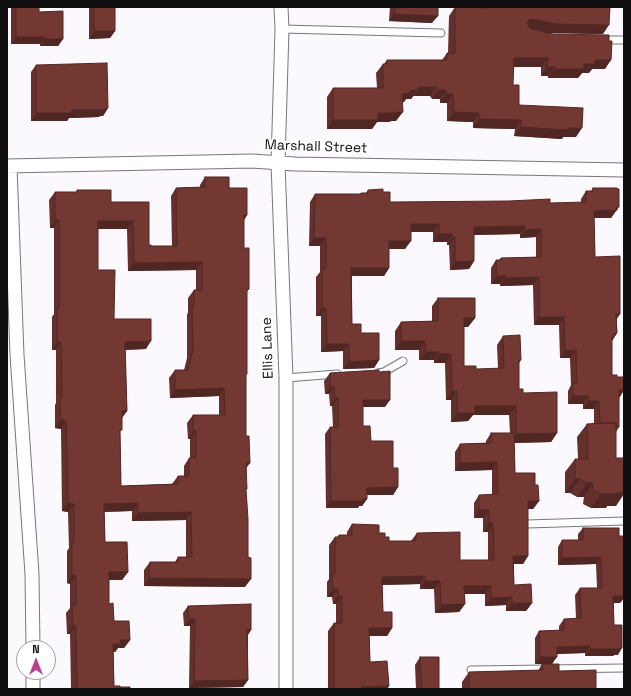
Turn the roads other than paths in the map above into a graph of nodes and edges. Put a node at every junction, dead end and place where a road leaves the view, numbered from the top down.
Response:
1 (281, 7) edge
2 (282, 29) junction
3 (441, 33) dead end
4 (592, 40) edge
5 (624, 40) edge
6 (278, 163) junction
7 (8, 166) edge
8 (624, 170) edge
9 (402, 361) dead end
10 (369, 373) edge
11 (346, 374) edge
12 (286, 378) junction
13 (624, 521) edge
14 (527, 524) edge
15 (32, 640) edge
16 (624, 668) edge
17 (471, 670) edge
18 (286, 689) edge

1 - 2 street, Ellis Lane
2 - 3 lane
2 - 6 street, Ellis Lane
4 - 5 lane
6 - 7 street, Marshall Street
6 - 8 street, Marshall Street
6 - 12 street, Ellis Lane
7 - 15 street
9 - 10 lane
11 - 12 lane
12 - 18 street, Ellis Lane
13 - 14 lane
16 - 17 lane

